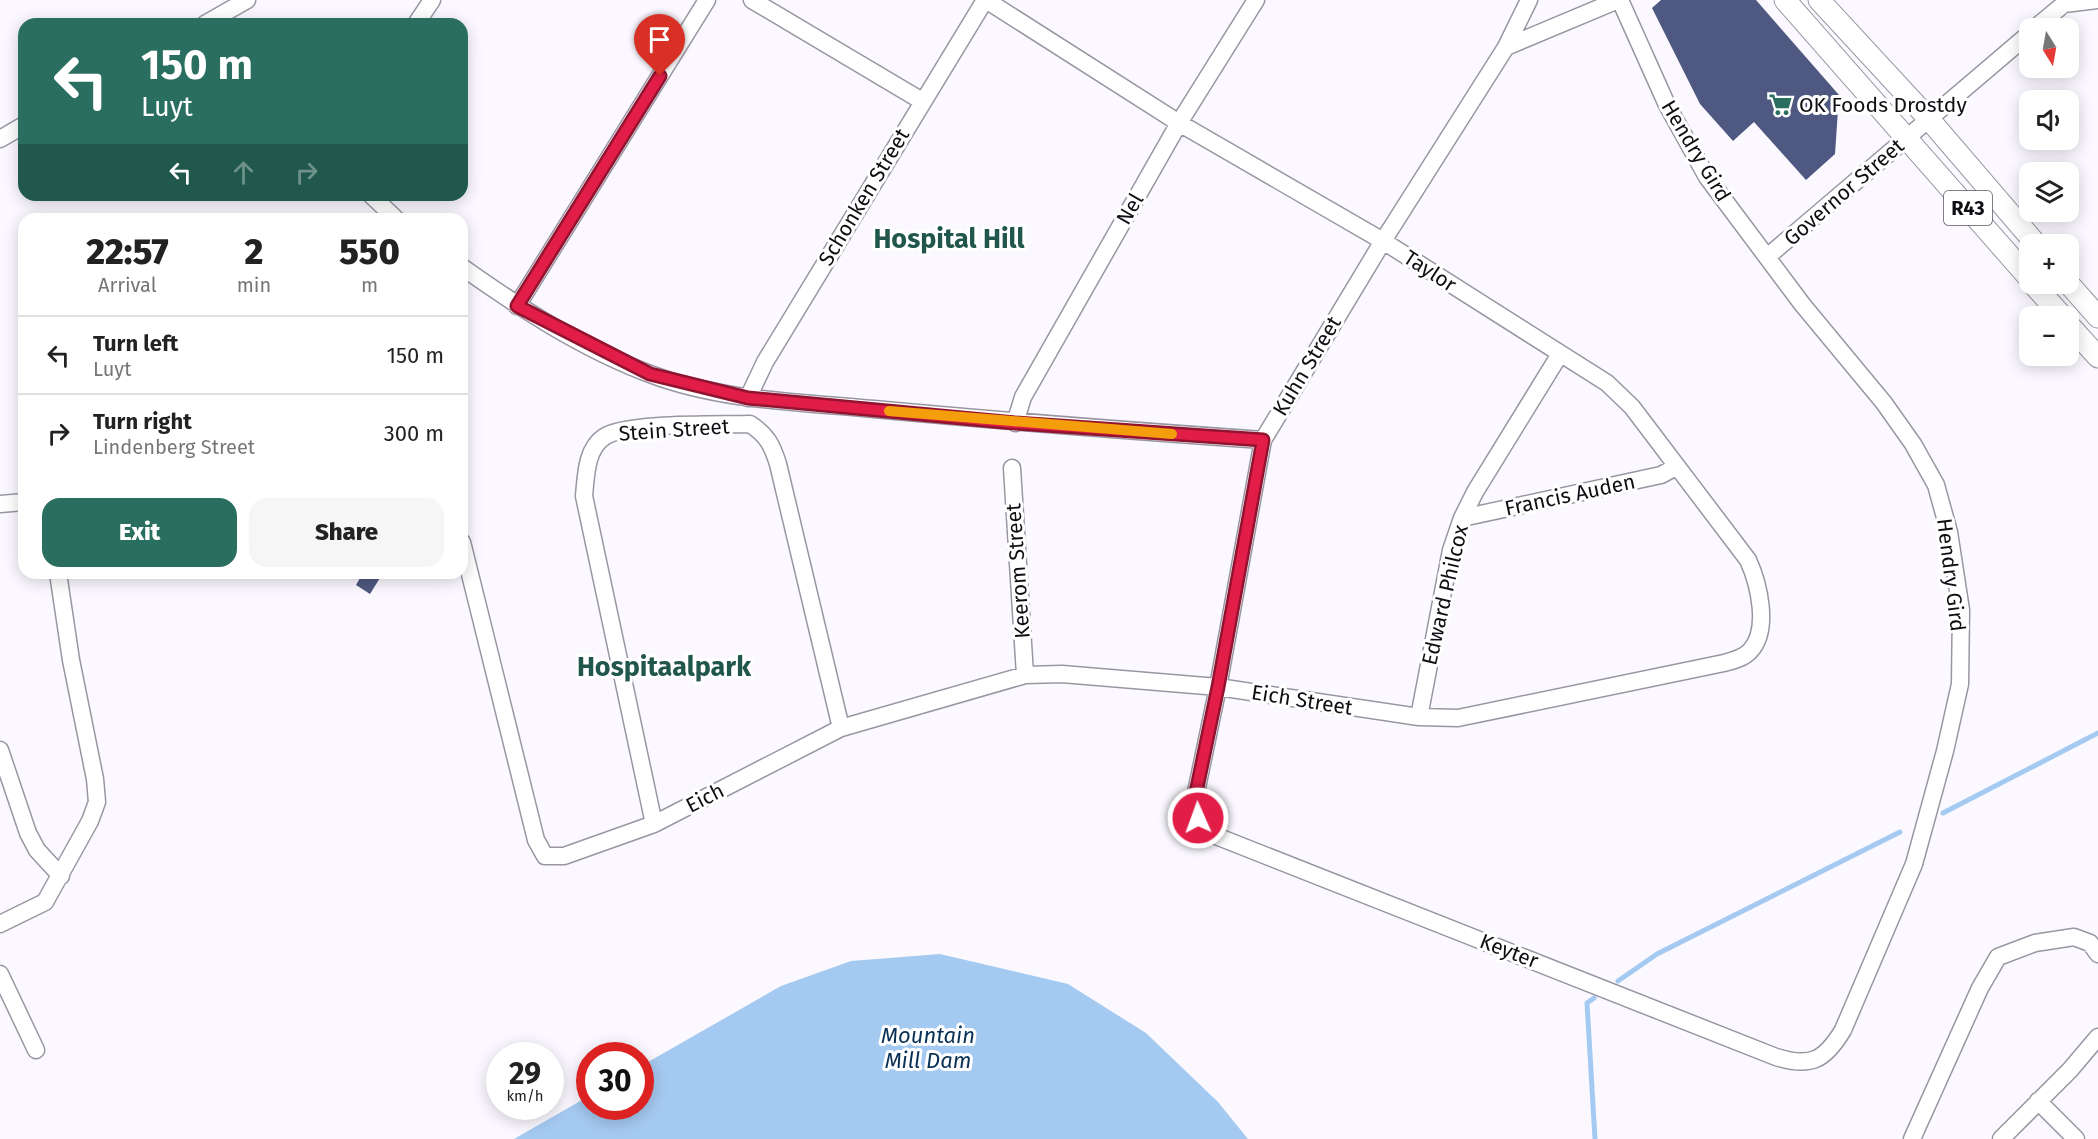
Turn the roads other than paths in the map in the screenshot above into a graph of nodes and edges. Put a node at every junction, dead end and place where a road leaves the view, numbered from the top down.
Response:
1 (247, 0) edge
2 (432, 0) edge
3 (707, 0) edge
4 (752, 0) edge
5 (986, 0) edge
6 (1256, 0) edge
7 (1529, 0) edge
8 (1619, 0) edge
9 (1785, 0) edge
10 (1819, 0) edge
11 (2098, 0) edge
12 (2063, 2) edge
13 (216, 18) edge
14 (420, 18) edge
15 (2046, 18) edge
16 (2019, 42) edge
17 (1506, 47) junction
18 (922, 101) junction
19 (1928, 118) junction
20 (1179, 123) junction
21 (18, 128) edge
22 (1907, 137) junction
23 (0, 139) edge
24 (376, 201) edge
25 (387, 213) edge
26 (2027, 234) edge
27 (1383, 241) junction
28 (1767, 257) junction
29 (2019, 266) edge
30 (468, 271) edge
31 (2042, 294) edge
32 (2078, 294) edge
33 (517, 306) junction
34 (2053, 306) edge
35 (2098, 317) edge
36 (2079, 336) edge
37 (1560, 354) junction
38 (2098, 357) edge
39 (748, 398) junction
40 (1015, 423) junction
41 (1263, 440) junction
42 (1676, 467) junction
43 (1012, 468) dead end
44 (18, 502) edge
45 (0, 504) edge
46 (1462, 518) junction
47 (468, 566) edge
48 (59, 579) edge
49 (1757, 641) joint
50 (1025, 675) junction
51 (1218, 687) junction
52 (1419, 717) junction
53 (841, 728) junction
54 (0, 750) edge
55 (654, 824) junction
56 (1216, 836) joint
57 (61, 876) junction
58 (0, 924) edge
59 (2098, 954) edge
60 (0, 974) edge
61 (2098, 1037) edge
62 (36, 1050) dead end
63 (1803, 1063) joint
64 (2038, 1101) junction
65 (1912, 1139) edge
66 (2001, 1139) edge
67 (2076, 1139) edge

1 - 13 street
2 - 14 street
3 - 33 street
4 - 18 street
5 - 18 street, Schonken Street
5 - 20 street, Taylor
6 - 20 street, Nel
7 - 17 street, Kuhn Street
8 - 17 street
8 - 28 street, Hendry Gird
9 - 22 main road, R43
10 - 19 main road, R43
11 - 12 street
12 - 15 street
16 - 19 street, Governor Street
17 - 27 street, Kuhn Street
18 - 39 street, Schonken Street
19 - 22 street, Governor Street
19 - 26 main road, R43
20 - 27 street, Taylor
20 - 40 street, Nel
21 - 23 street
22 - 28 street, Governor Street
22 - 29 main road, R43
24 - 25 street
27 - 37 street, Taylor
27 - 41 street, Kuhn Street
28 - 63 street, Hendry Gird
30 - 33 street
31 - 34 main road
32 - 35 main road
33 - 39 street
36 - 38 main road
37 - 42 street, Taylor
37 - 46 street, Edward Philcox
39 - 40 street
40 - 41 street
41 - 51 street, Kuhn Street
42 - 46 street, Francis Auden
42 - 49 street, Taylor
43 - 50 street, Keerom Street
44 - 45 street
46 - 52 street, Edward Philcox
47 - 55 street, Eich
48 - 57 street
49 - 52 street, Eich Street
50 - 51 street, Eich Street
50 - 53 street, Eich Street
51 - 52 street, Eich Street
51 - 56 street, Kuhn Street
53 - 55 street, Eich
53 - 55 street, Stein Street
54 - 57 street
56 - 63 street, Keyter
57 - 58 street
59 - 65 street
60 - 62 street
61 - 64 street
64 - 66 street
64 - 67 street

